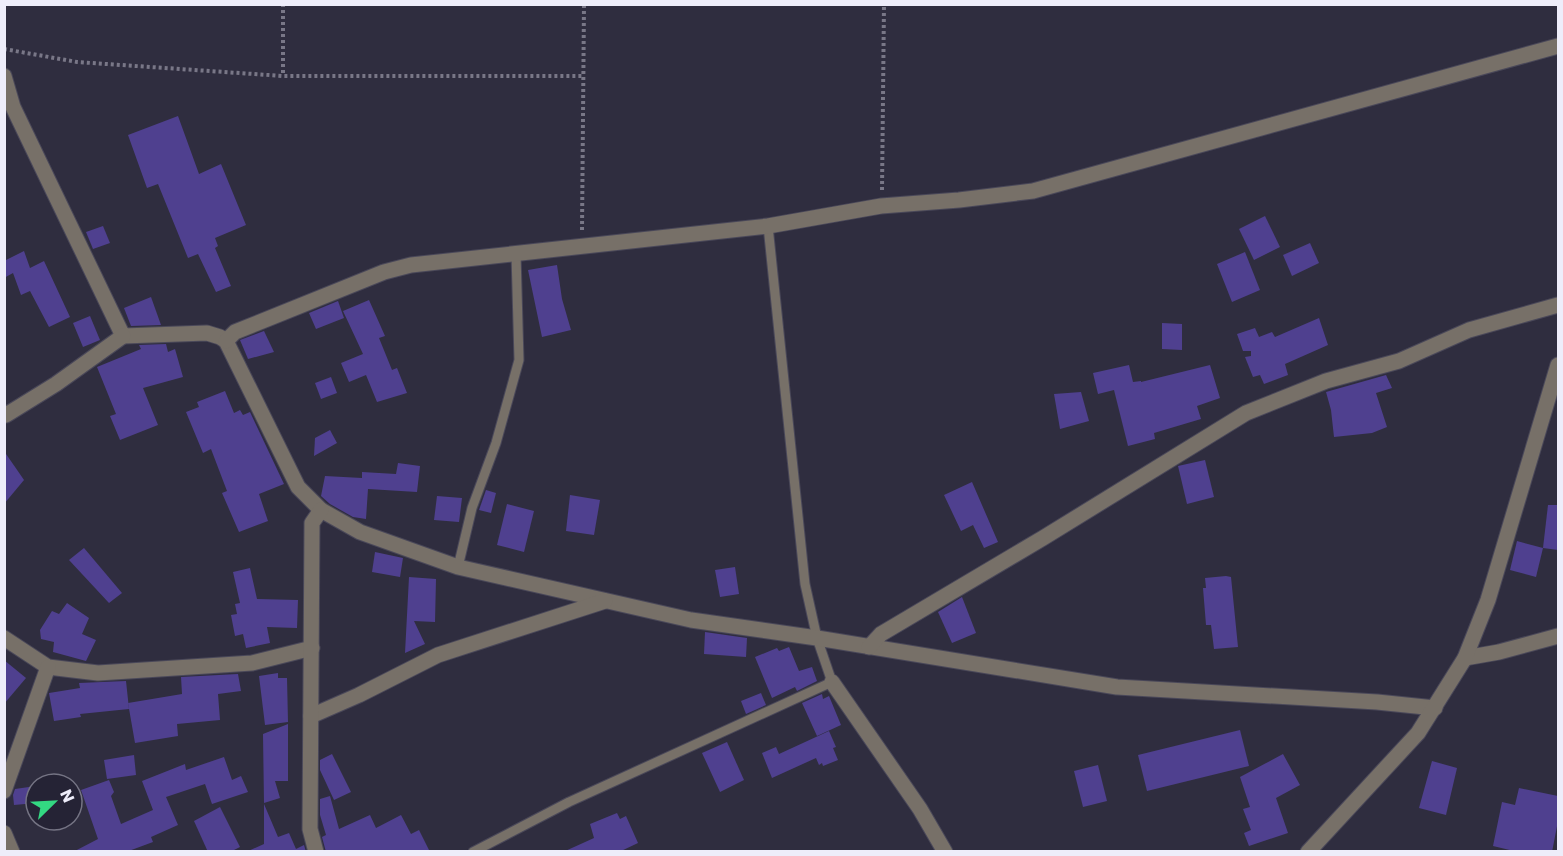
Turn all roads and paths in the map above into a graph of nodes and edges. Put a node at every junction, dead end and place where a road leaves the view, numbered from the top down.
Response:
1 (283, 4) edge
2 (585, 4) edge
3 (884, 4) edge
4 (1558, 46) edge
5 (4, 49) edge
6 (4, 76) edge
7 (283, 76) junction
8 (584, 76) junction
9 (881, 206) junction
10 (768, 226) junction
11 (582, 246) junction
12 (516, 254) junction
13 (1558, 304) edge
14 (123, 336) junction
15 (226, 341) junction
16 (1558, 364) edge
17 (4, 413) edge
18 (321, 510) junction
19 (458, 567) junction
20 (605, 601) junction
21 (1558, 636) edge
22 (4, 638) edge
23 (817, 638) junction
24 (869, 647) junction
25 (312, 648) junction
26 (1465, 658) junction
27 (48, 667) junction
28 (832, 682) junction
29 (1435, 708) junction
30 (311, 716) junction
31 (4, 791) edge
32 (4, 833) edge
33 (12, 852) edge
34 (316, 852) edge
35 (473, 852) edge
36 (945, 852) edge
37 (1308, 852) edge

1 - 7 path
2 - 8 path
3 - 9 path
4 - 9 street
5 - 7 path
6 - 14 street
7 - 8 path
8 - 11 path
9 - 10 street
10 - 11 street
10 - 23 lane
11 - 12 street
12 - 15 street
12 - 19 lane
13 - 24 street
14 - 15 street
14 - 17 street
15 - 18 street
16 - 26 street
18 - 19 street
18 - 25 street
19 - 20 street
20 - 23 street
20 - 30 street
21 - 26 street
22 - 27 street
23 - 24 street
23 - 28 lane
24 - 29 street
25 - 27 street
25 - 30 street
26 - 29 street
27 - 31 street
28 - 35 lane
28 - 36 street
29 - 37 street
30 - 34 street
32 - 33 street

